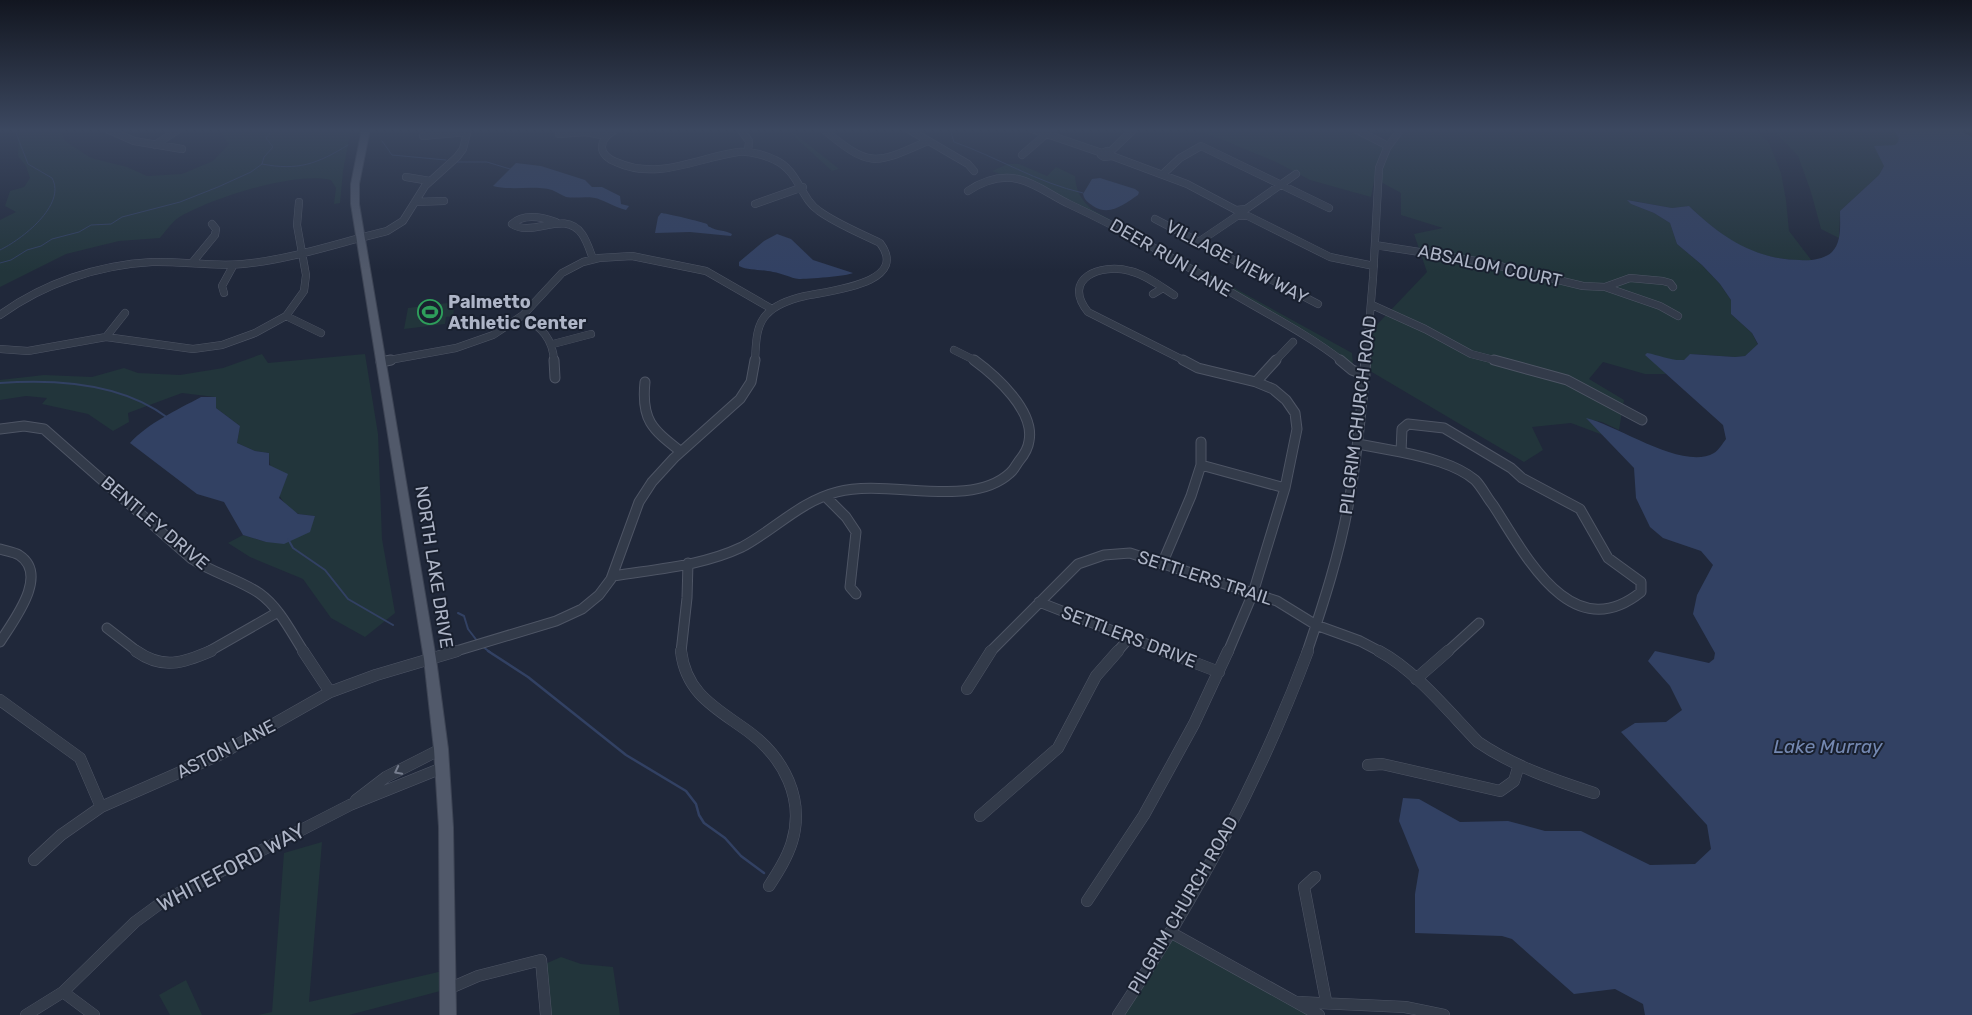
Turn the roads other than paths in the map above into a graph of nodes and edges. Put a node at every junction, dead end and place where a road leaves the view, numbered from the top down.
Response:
1 (357, 176) edge
2 (408, 176) edge
3 (435, 176) edge
4 (794, 176) edge
5 (999, 176) edge
6 (1002, 176) edge
7 (1167, 176) edge
8 (1265, 176) edge
9 (1292, 176) edge
10 (1379, 176) edge
11 (430, 181) junction
12 (1281, 184) junction
13 (803, 187) junction
14 (968, 191) dead end
15 (444, 201) dead end
16 (299, 202) dead end
17 (415, 202) junction
18 (755, 204) dead end
19 (1329, 208) dead end
20 (1247, 212) junction
21 (1237, 213) junction
22 (1155, 219) dead end
23 (556, 222) junction
24 (212, 224) dead end
25 (360, 238) junction
26 (1200, 241) junction
27 (1375, 245) junction
28 (301, 252) junction
29 (593, 259) junction
30 (192, 263) junction
31 (233, 266) junction
32 (1374, 266) junction
33 (1604, 286) junction
34 (1673, 287) dead end
35 (1163, 288) junction
36 (39, 291) junction
37 (224, 293) dead end
38 (1153, 294) dead end
39 (1174, 295) dead end
40 (46, 297) dead end
41 (1318, 304) dead end
42 (1372, 305) junction
43 (772, 309) junction
44 (125, 313) dead end
45 (0, 315) edge
46 (523, 315) junction
47 (286, 316) junction
48 (1678, 316) dead end
49 (321, 332) dead end
50 (591, 334) dead end
51 (106, 337) junction
52 (1293, 342) dead end
53 (553, 344) junction
54 (0, 349) edge
55 (954, 350) dead end
56 (381, 362) junction
57 (1364, 376) junction
58 (554, 378) dead end
59 (645, 382) dead end
60 (1256, 382) junction
61 (1642, 420) dead end
62 (0, 429) edge
63 (1201, 442) dead end
64 (1358, 444) junction
65 (680, 452) junction
66 (1401, 453) junction
67 (1201, 465) junction
68 (1285, 488) junction
69 (825, 496) junction
70 (0, 549) edge
71 (688, 563) junction
72 (1162, 564) junction
73 (613, 576) junction
74 (1253, 593) junction
75 (856, 594) dead end
76 (1039, 602) junction
77 (278, 612) junction
78 (1480, 623) dead end
79 (1316, 625) junction
80 (107, 628) dead end
81 (1130, 637) junction
82 (0, 642) edge
83 (430, 659) junction
84 (1219, 672) junction
85 (1416, 678) junction
86 (967, 689) dead end
87 (330, 692) junction
88 (0, 700) edge
89 (441, 749) junction
90 (1368, 765) dead end
91 (1519, 765) junction
92 (442, 768) junction
93 (1594, 793) dead end
94 (350, 805) junction
95 (101, 807) junction
96 (980, 816) dead end
97 (34, 860) dead end
98 (1315, 877) dead end
99 (769, 886) dead end
100 (1087, 901) dead end
101 (1170, 932) junction
102 (448, 989) junction
103 (63, 992) junction
104 (1326, 1001) junction
105 (1297, 1002) junction
106 (26, 1015) edge
107 (94, 1015) edge
108 (448, 1015) edge
109 (546, 1015) edge
110 (1118, 1015) edge
111 (1319, 1015) edge
112 (1444, 1015) edge

1 - 25 main road, NORTH LAKE DRIVE
2 - 11 street
3 - 11 street
4 - 13 street
5 - 14 street, DEER RUN LANE
6 - 57 street, DEER RUN LANE
7 - 21 street
8 - 12 street
9 - 12 street
10 - 27 street, PILGRIM CHURCH ROAD
11 - 17 street
12 - 19 street
12 - 20 street
13 - 18 street
13 - 43 street
15 - 17 street
16 - 28 street
17 - 25 street
20 - 21 street
20 - 32 street
21 - 26 street
22 - 26 street, VILLAGE VIEW WAY
23 - 23 street
23 - 29 street
24 - 30 street
25 - 28 street
25 - 56 main road, NORTH LAKE DRIVE
26 - 41 street, VILLAGE VIEW WAY
27 - 32 street, PILGRIM CHURCH ROAD
27 - 33 street, ABSALOM COURT
28 - 31 street
28 - 47 street
29 - 43 street
29 - 46 street
30 - 31 street
30 - 36 street
31 - 37 street
32 - 42 street, PILGRIM CHURCH ROAD
33 - 34 street, ABSALOM COURT
33 - 48 street, ABSALOM COURT
35 - 38 street
35 - 39 street
35 - 60 street
36 - 40 street
36 - 45 street
42 - 57 street, PILGRIM CHURCH ROAD
42 - 61 street
43 - 65 street, ASTON LANE
44 - 51 street
46 - 53 street
46 - 56 street
47 - 49 street
47 - 51 street
50 - 53 street
51 - 54 street
52 - 60 street
53 - 58 street
55 - 69 street
56 - 83 main road, NORTH LAKE DRIVE
57 - 64 street, PILGRIM CHURCH ROAD
59 - 65 street
60 - 68 street
62 - 77 street, BENTLEY DRIVE
63 - 67 street
64 - 66 street
64 - 79 street, PILGRIM CHURCH ROAD
65 - 73 street, ASTON LANE
66 - 66 street
67 - 68 street
67 - 72 street
68 - 74 street
69 - 71 street
69 - 75 street
70 - 82 street
71 - 73 street
71 - 99 street
72 - 74 street, SETTLERS TRAIL
72 - 76 street, SETTLERS TRAIL
73 - 83 street, ASTON LANE
74 - 79 street, SETTLERS TRAIL
74 - 84 street
76 - 81 street, SETTLERS DRIVE
76 - 86 street, SETTLERS TRAIL
77 - 80 street
77 - 87 street, BENTLEY DRIVE
78 - 85 street
79 - 85 street, SETTLERS TRAIL
79 - 101 street, PILGRIM CHURCH ROAD
81 - 84 street, SETTLERS DRIVE
81 - 96 street
83 - 87 street, ASTON LANE
83 - 89 main road, NORTH LAKE DRIVE
84 - 100 street
85 - 91 street, SETTLERS TRAIL
87 - 95 street, ASTON LANE
88 - 95 street
89 - 92 main road, NORTH LAKE DRIVE
89 -> 94 street, WHITEFORD WAY
90 - 91 street
91 - 93 street, SETTLERS TRAIL
92 - 94 street, WHITEFORD WAY
92 - 102 main road, NORTH LAKE DRIVE
94 - 103 street, WHITEFORD WAY
95 - 97 street, ASTON LANE
98 - 104 street
101 - 105 street
101 - 110 street, PILGRIM CHURCH ROAD
102 - 108 main road, NORTH LAKE DRIVE
102 - 109 street
103 - 106 street, WHITEFORD WAY
103 - 107 street
104 - 105 street
104 - 112 street
105 - 111 street

